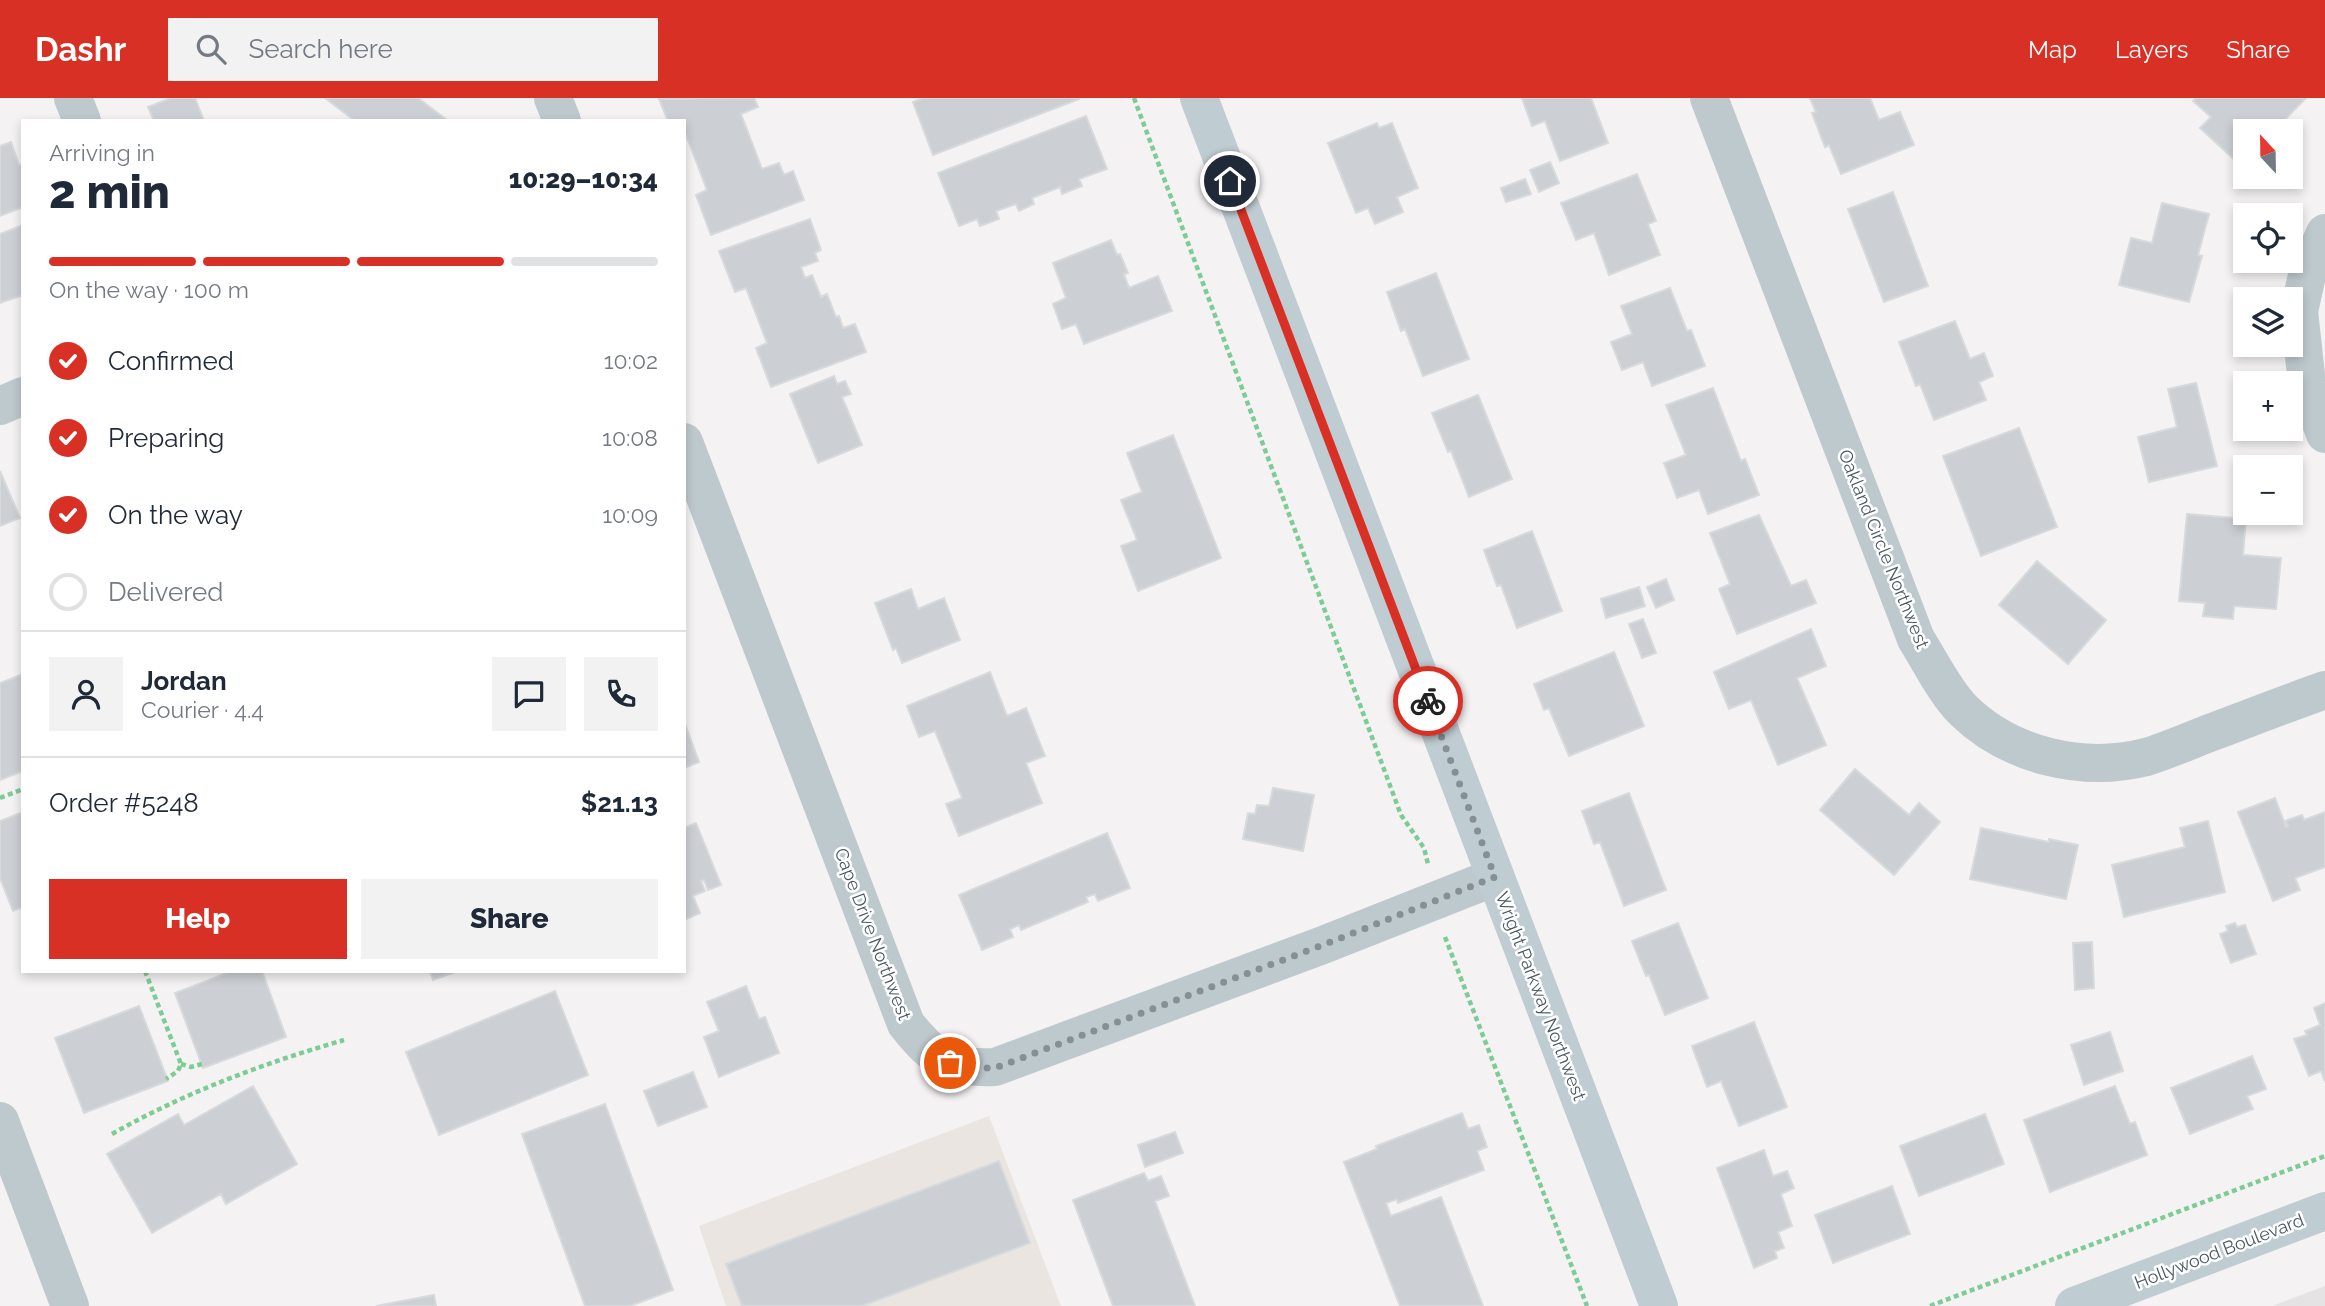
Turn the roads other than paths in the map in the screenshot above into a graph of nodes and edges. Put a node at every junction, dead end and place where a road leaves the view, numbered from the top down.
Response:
1 (73, 98) edge
2 (553, 98) edge
3 (1709, 98) edge
4 (1205, 100) edge
5 (81, 119) edge
6 (561, 119) edge
7 (2325, 233) edge
8 (21, 397) edge
9 (0, 405) edge
10 (2325, 434) edge
11 (686, 447) edge
12 (2325, 690) edge
13 (1495, 877) junction
14 (0, 1121) edge
15 (2325, 1211) edge
16 (70, 1306) edge
17 (1659, 1306) edge
18 (2074, 1306) edge

1 - 5 street
2 - 6 street
3 - 12 street, Oakland Circle Northwest
4 - 13 street, Wright Parkway Northwest
7 - 10 street
8 - 9 street
11 - 13 street, Cape Drive Northwest
13 - 17 street, Wright Parkway Northwest
14 - 16 street
15 - 18 street, Hollywood Boulevard

